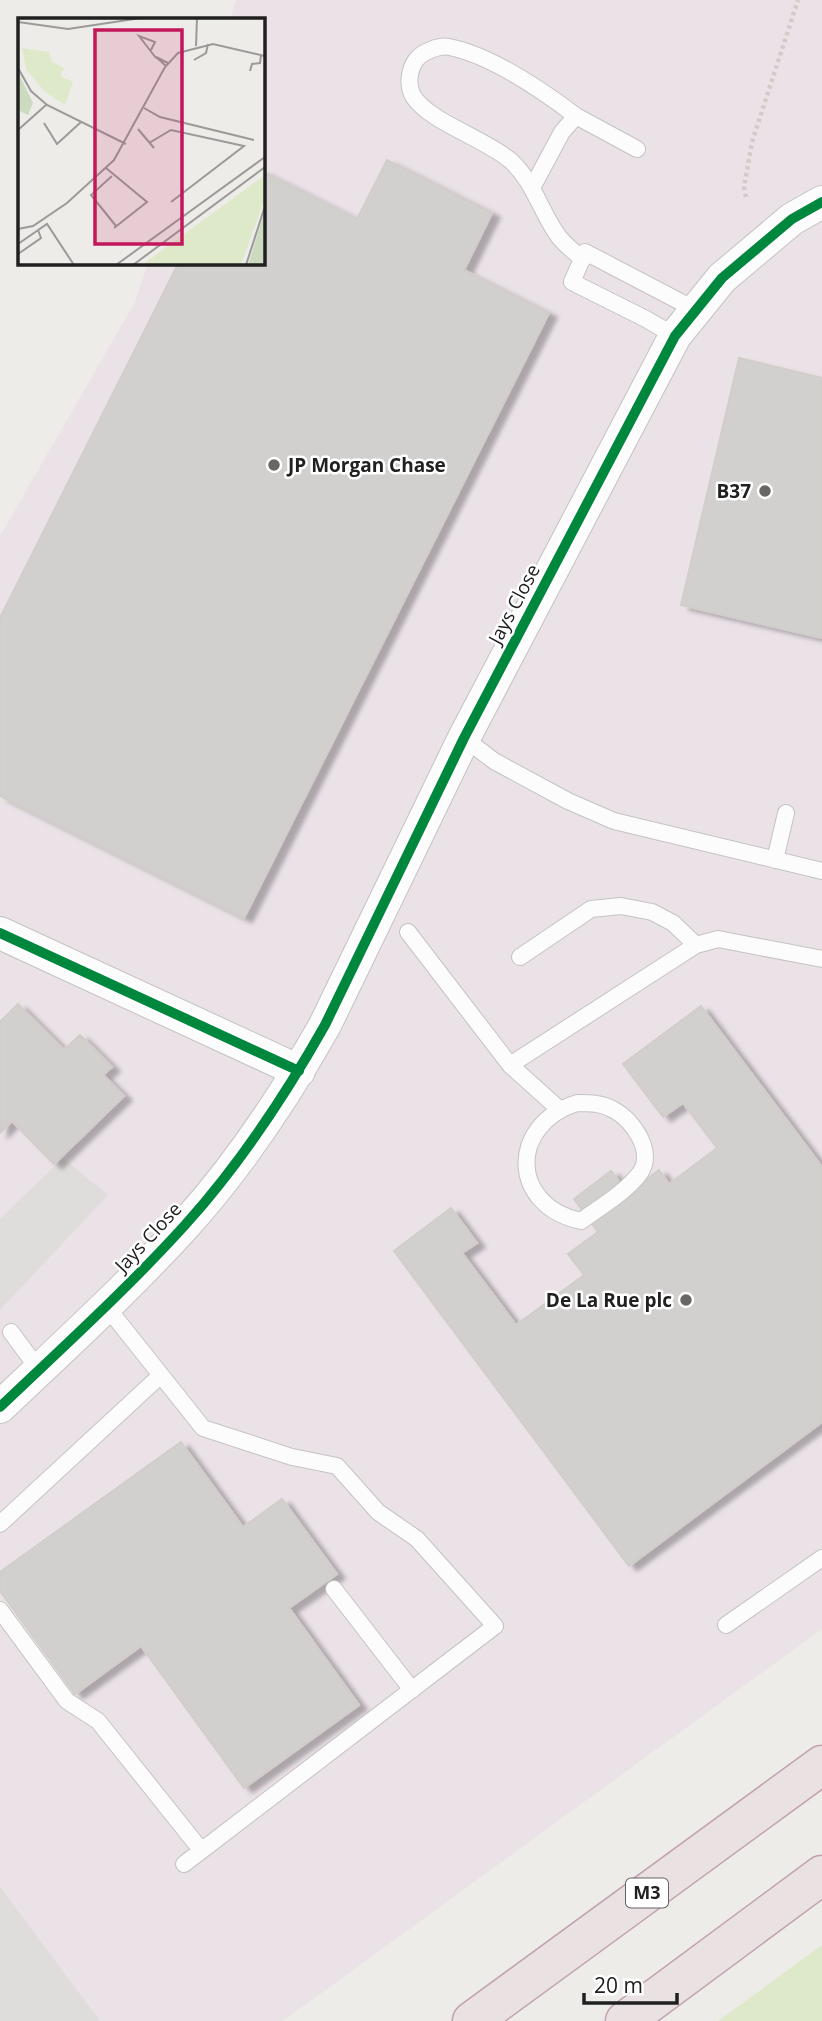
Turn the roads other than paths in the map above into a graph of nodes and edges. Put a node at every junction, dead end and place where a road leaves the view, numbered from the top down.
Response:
1 (576, 116) junction
2 (637, 149) dead end
3 (532, 188) junction
4 (822, 202) edge
5 (583, 259) junction
6 (696, 310) junction
7 (675, 336) junction
8 (464, 738) junction
9 (786, 813) dead end
10 (775, 860) junction
11 (822, 871) edge
12 (408, 932) dead end
13 (0, 933) edge
14 (696, 945) junction
15 (520, 957) dead end
16 (822, 959) edge
17 (510, 1065) junction
18 (299, 1070) junction
19 (559, 1109) junction
20 (106, 1307) junction
21 (11, 1332) dead end
22 (39, 1370) junction
23 (161, 1376) junction
24 (0, 1407) edge
25 (0, 1524) edge
26 (822, 1558) edge
27 (334, 1589) dead end
28 (0, 1610) edge
29 (726, 1625) dead end
30 (412, 1690) junction
31 (822, 1765) edge
32 (201, 1850) junction
33 (184, 1864) dead end
34 (822, 1875) edge
35 (472, 2021) edge
36 (625, 2021) edge

1 - 2 lane
1 - 3 lane
1 - 3 lane
3 - 5 lane
4 - 6 street, Jays Close
5 - 6 lane
5 - 7 lane
6 - 7 street, Jays Close
7 - 8 street, Jays Close
8 - 10 lane
8 - 18 street, Jays Close
9 - 10 lane
10 - 11 lane
12 - 17 lane
13 - 18 street
14 - 15 lane
14 - 16 lane
14 - 17 lane
17 - 19 lane
18 - 20 street, Jays Close
19 - 19 lane
20 - 22 street, Jays Close
20 - 23 lane
21 - 22 lane
22 - 24 street, Jays Close
23 - 25 lane
23 - 30 lane
26 - 29 lane
27 - 30 lane
28 - 32 lane
30 - 32 lane
31 - 35 highway, M3
32 - 33 lane
34 - 36 highway

